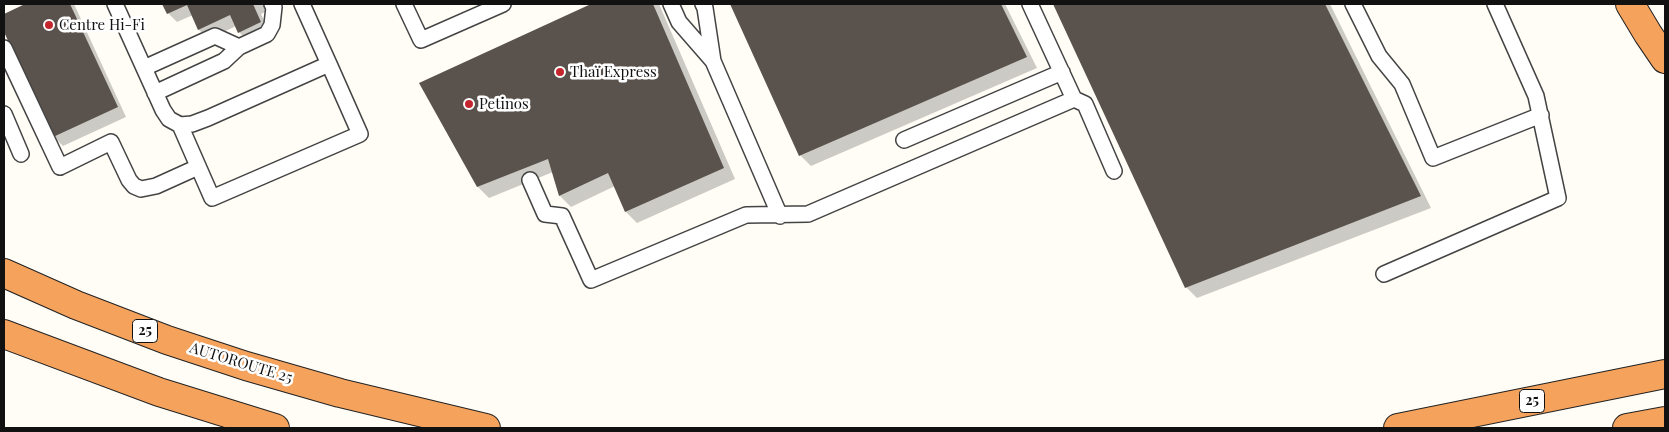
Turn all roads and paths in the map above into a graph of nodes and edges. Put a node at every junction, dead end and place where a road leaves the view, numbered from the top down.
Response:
1 (115, 4) edge
2 (272, 4) edge
3 (302, 4) edge
4 (404, 4) edge
5 (503, 4) edge
6 (671, 4) edge
7 (703, 4) edge
8 (1030, 4) edge
9 (1353, 4) edge
10 (1495, 4) edge
11 (1630, 4) edge
12 (238, 47) junction
13 (4, 48) edge
14 (1665, 59) edge
15 (713, 61) junction
16 (329, 64) junction
17 (144, 68) junction
18 (1062, 72) junction
19 (155, 93) junction
20 (1074, 99) junction
21 (4, 114) edge
22 (1541, 115) junction
23 (180, 125) junction
24 (904, 140) dead end
25 (20, 154) dead end
26 (198, 168) junction
27 (1114, 171) dead end
28 (530, 180) dead end
29 (780, 216) junction
30 (4, 273) edge
31 (1384, 274) dead end
32 (4, 334) edge
33 (1665, 374) edge
34 (1665, 421) edge
35 (275, 428) edge
36 (486, 428) edge
37 (1398, 428) edge
38 (1627, 428) edge

1 - 17 lane
2 - 12 lane
3 - 16 lane
4 - 5 lane
6 - 15 lane
7 - 15 lane
8 - 18 lane
9 - 22 lane
10 - 22 lane
11 - 14 highway
12 - 17 lane
12 - 19 lane
13 - 26 lane
15 - 29 lane
16 - 23 lane
16 - 26 lane
17 - 19 lane
18 - 20 lane
18 - 24 lane
19 - 23 lane
20 - 27 lane
20 - 29 lane
21 - 25 lane
22 - 31 lane
23 - 26 lane
28 - 29 lane
30 - 36 highway, AUTOROUTE 25 / 25
32 - 35 highway
33 - 37 highway, 25
34 - 38 highway

